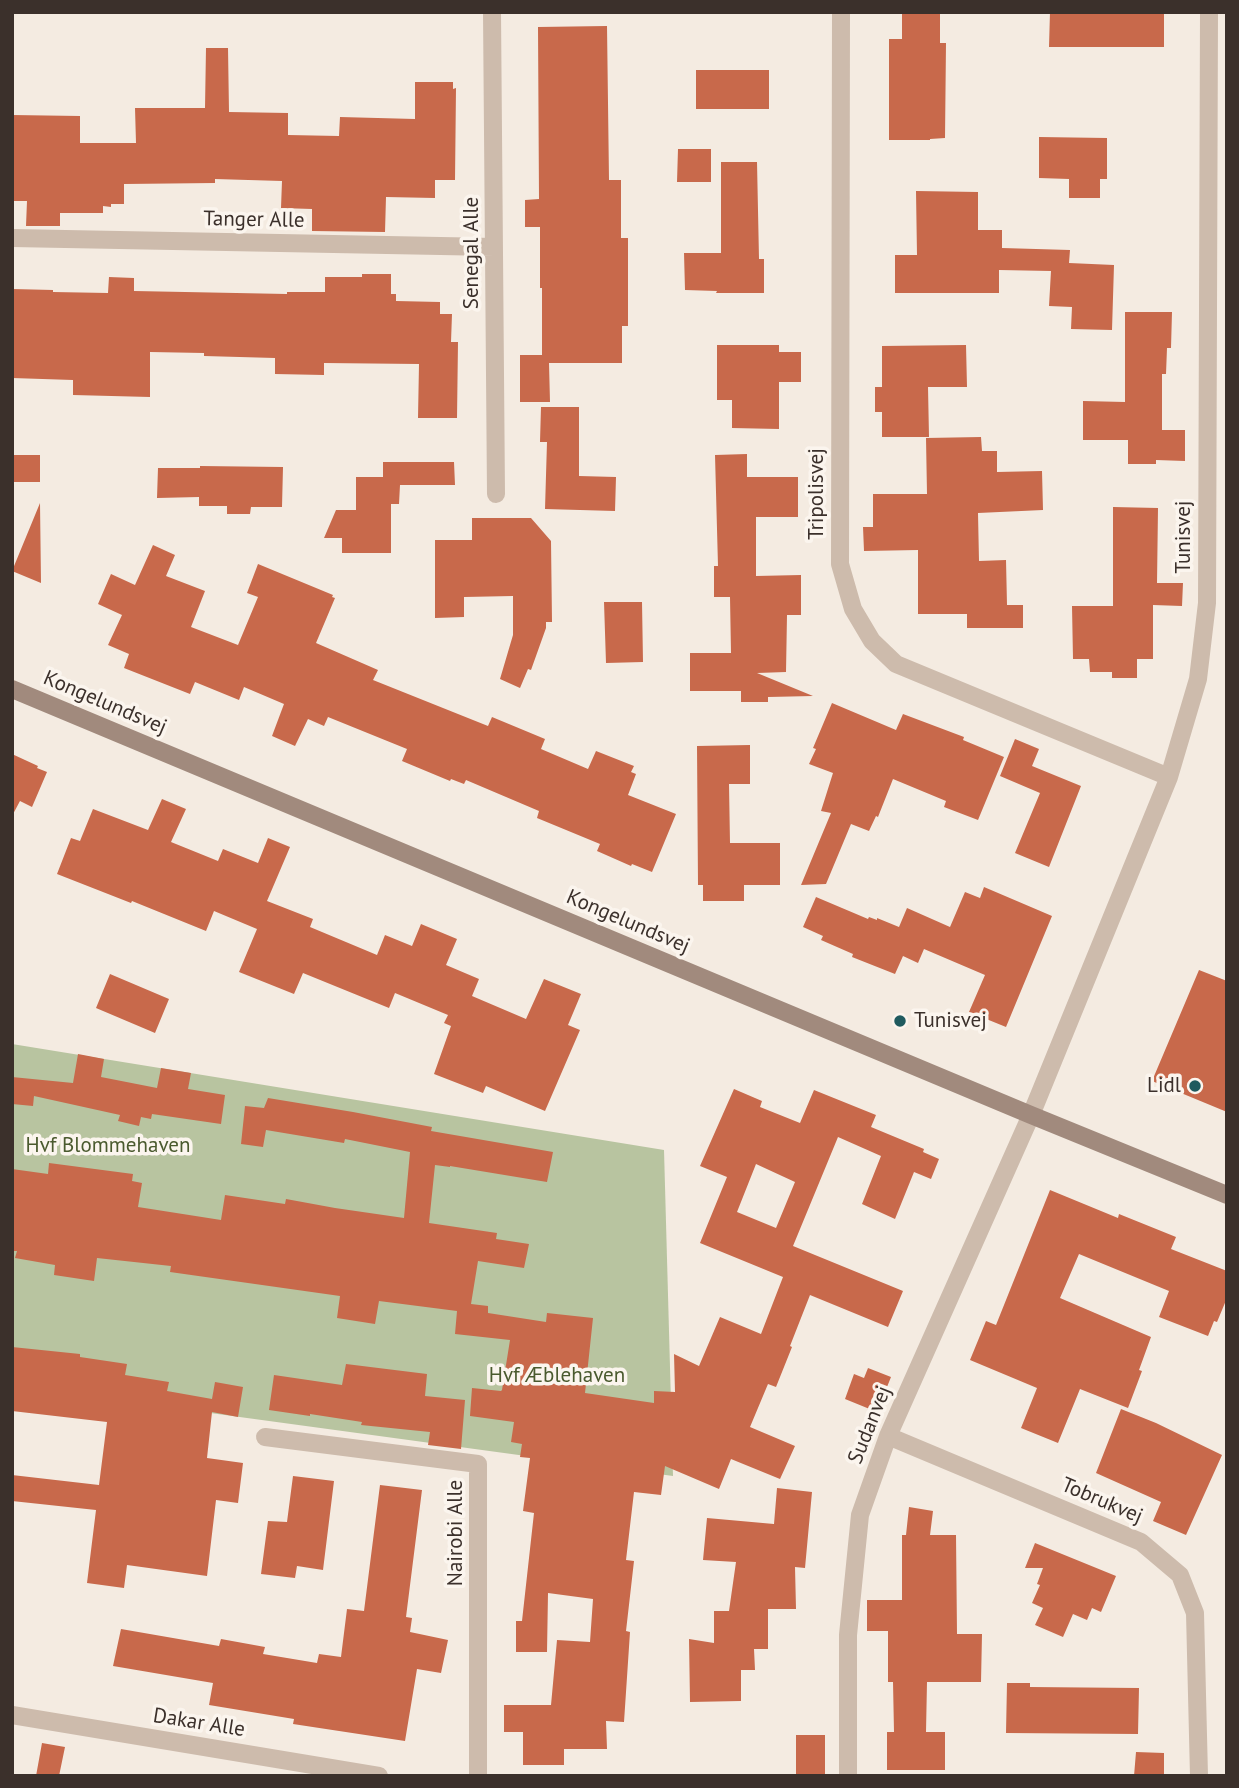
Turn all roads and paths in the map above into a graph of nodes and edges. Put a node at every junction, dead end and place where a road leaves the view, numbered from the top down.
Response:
1 (492, 12) edge
2 (841, 12) edge
3 (1209, 12) edge
4 (12, 238) edge
5 (494, 247) junction
6 (496, 494) dead end
7 (12, 689) edge
8 (1169, 778) junction
9 (1031, 1115) junction
10 (1227, 1195) edge
11 (888, 1436) junction
12 (265, 1437) dead end
13 (12, 1715) edge
14 (379, 1776) edge
15 (478, 1776) edge
16 (848, 1776) edge
17 (1199, 1776) edge

1 - 5 street, Senegal Alle
2 - 8 street, Tripolisvej
3 - 8 street, Tunisvej
4 - 5 street, Tanger Alle
5 - 6 street, Senegal Alle
7 - 9 street, Kongelundsvej
8 - 9 street, Tunisvej
9 - 10 street, Kongelundsvej
9 - 11 street, Sudanvej
11 - 16 street, Sudanvej
11 - 17 street, Tobrukvej
12 - 15 street, Nairobi Alle
13 - 14 street, Dakar Alle

